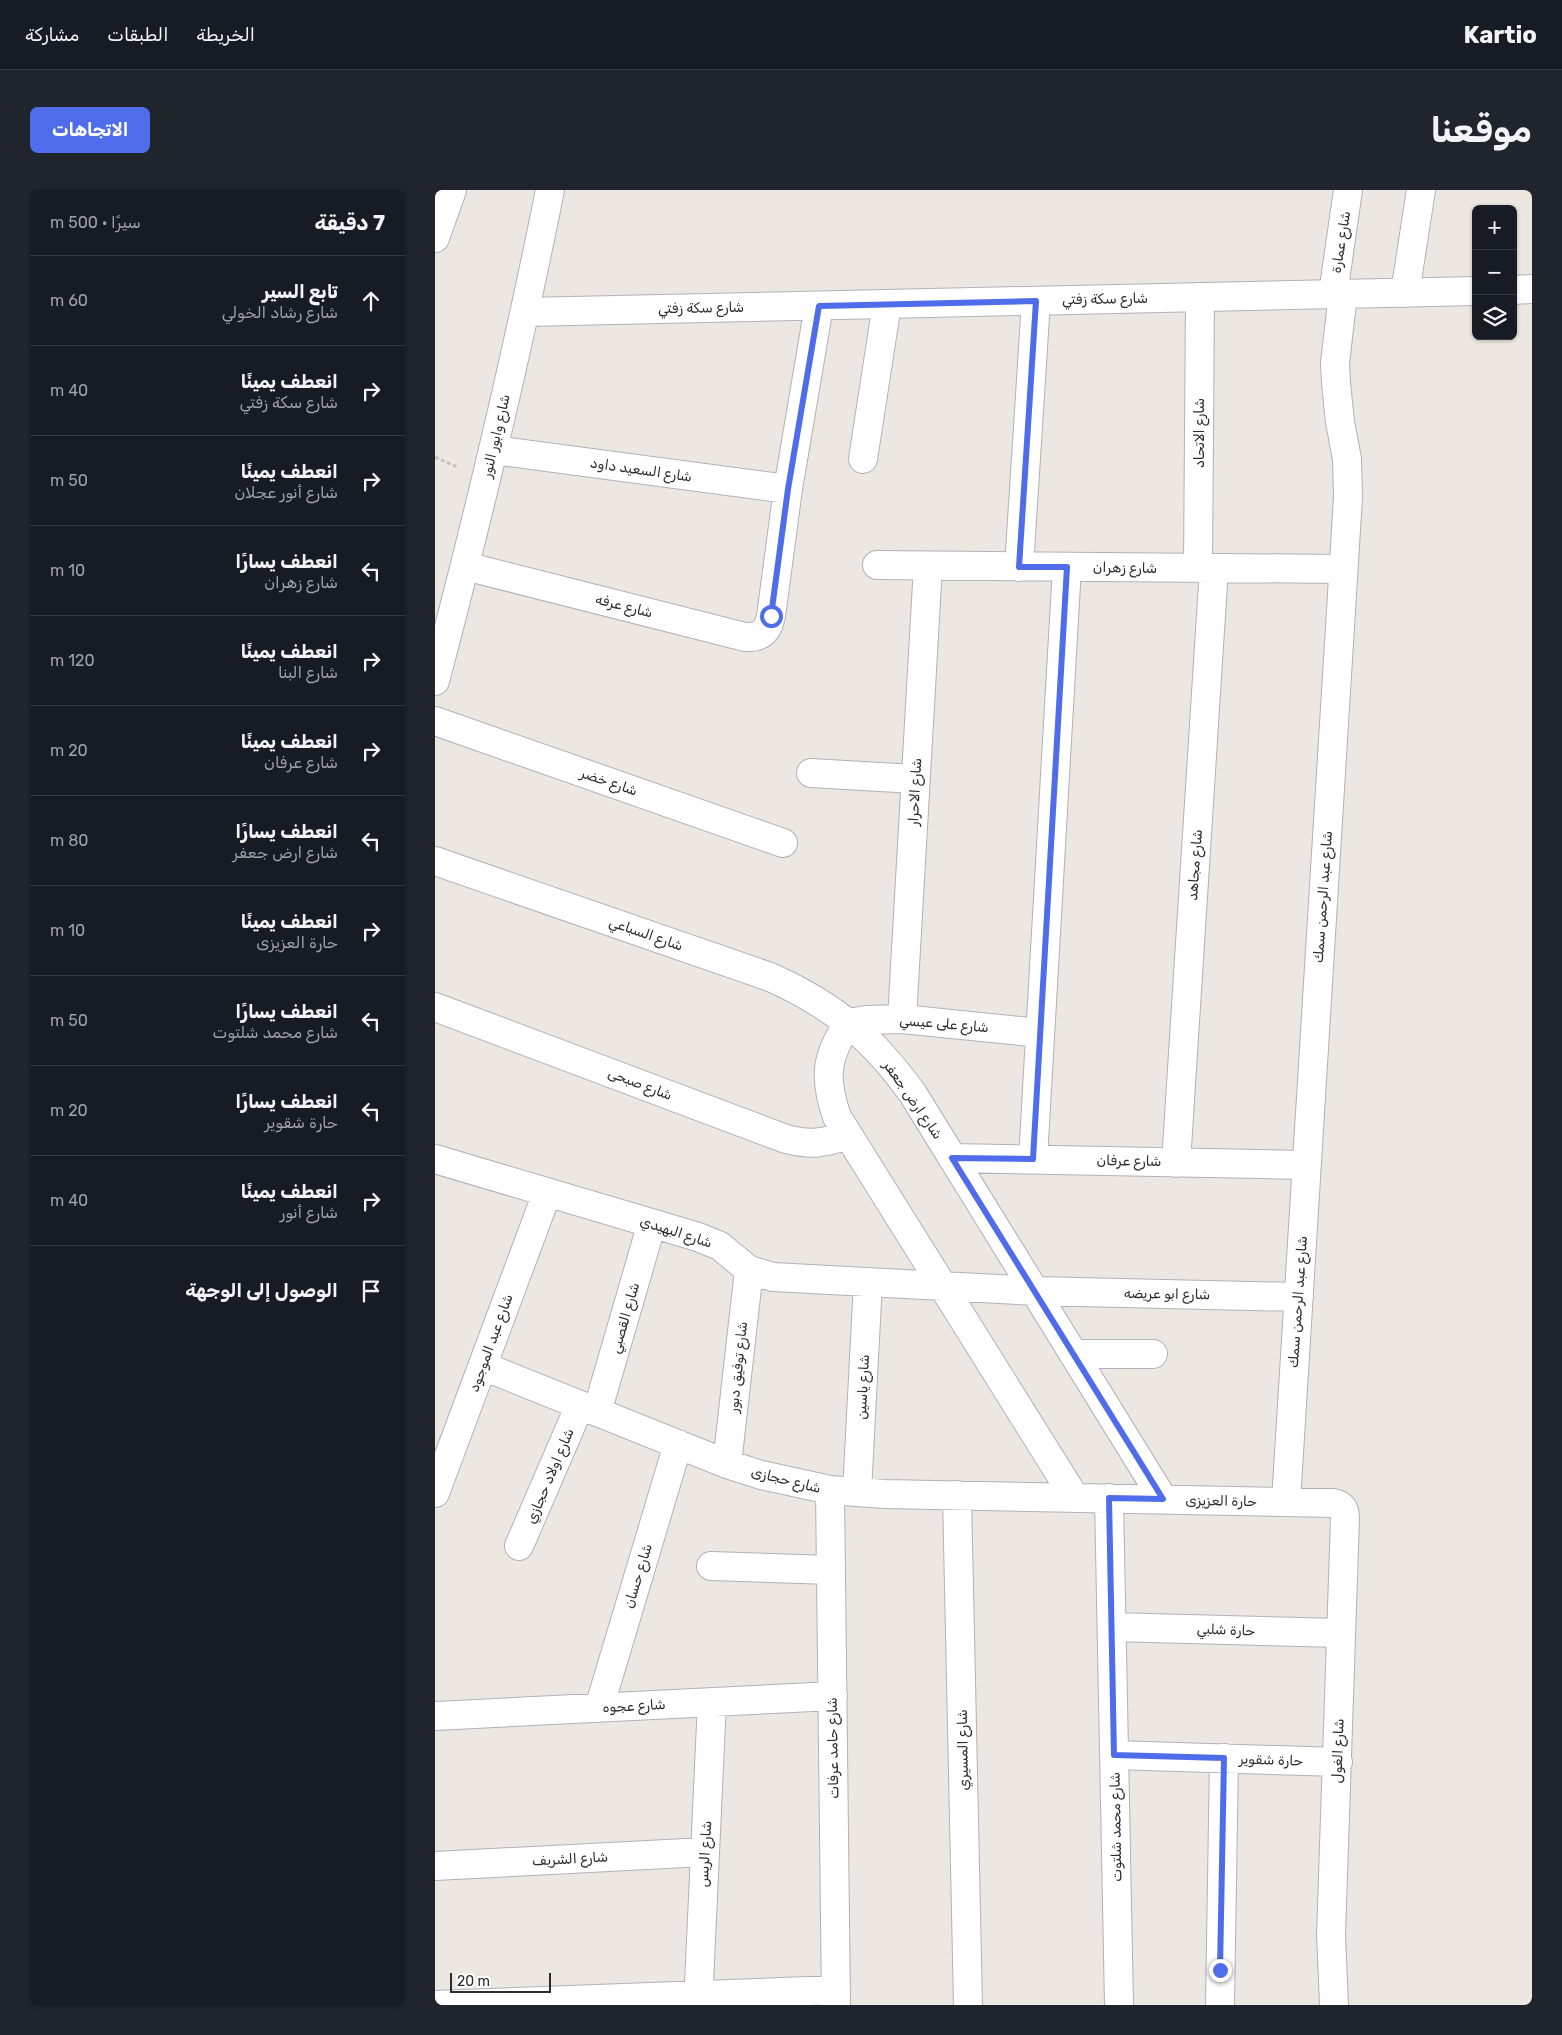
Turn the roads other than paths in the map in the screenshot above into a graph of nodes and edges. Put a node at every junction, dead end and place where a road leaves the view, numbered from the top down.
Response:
1 (452, 190) edge
2 (550, 190) edge
3 (1349, 190) edge
4 (1421, 190) edge
5 (435, 238) edge
6 (1532, 289) edge
7 (1517, 290) edge
8 (1472, 291) edge
9 (1405, 293) junction
10 (1338, 294) junction
11 (1200, 297) junction
12 (1036, 301) junction
13 (887, 304) junction
14 (819, 306) junction
15 (525, 312) junction
16 (493, 450) junction
17 (863, 459) dead end
18 (788, 489) junction
19 (877, 565) dead end
20 (465, 566) junction
21 (928, 566) junction
22 (1019, 567) junction
23 (1067, 567) junction
24 (1206, 568) junction
25 (1343, 569) junction
26 (435, 681) edge
27 (435, 721) edge
28 (811, 773) dead end
29 (915, 779) junction
30 (783, 844) dead end
31 (435, 861) edge
32 (435, 1007) edge
33 (902, 1019) junction
34 (849, 1023) junction
35 (1040, 1033) junction
36 (847, 1134) junction
37 (952, 1158) junction
38 (435, 1159) edge
39 (1033, 1159) junction
40 (1176, 1162) junction
41 (1306, 1165) junction
42 (547, 1193) junction
43 (652, 1223) junction
44 (749, 1270) junction
45 (868, 1282) junction
46 (943, 1286) junction
47 (1035, 1291) junction
48 (1299, 1297) junction
49 (1073, 1354) junction
50 (1153, 1354) dead end
51 (483, 1366) junction
52 (589, 1408) junction
53 (678, 1444) junction
54 (727, 1464) junction
55 (830, 1490) junction
56 (857, 1492) junction
57 (435, 1493) edge
58 (957, 1495) junction
59 (1075, 1498) junction
60 (1109, 1498) junction
61 (1163, 1499) junction
62 (1285, 1502) junction
63 (1333, 1503) joint
64 (519, 1546) dead end
65 (711, 1566) dead end
66 (831, 1570) junction
67 (1111, 1627) junction
68 (1341, 1633) junction
69 (833, 1696) junction
70 (712, 1702) junction
71 (599, 1708) junction
72 (435, 1716) edge
73 (1114, 1755) junction
74 (1224, 1758) junction
75 (1338, 1762) junction
76 (705, 1852) junction
77 (435, 1866) edge
78 (836, 1998) edge
79 (698, 2000) edge
80 (435, 2005) edge
81 (968, 2005) edge
82 (1119, 2005) edge
83 (1220, 2005) edge
84 (1334, 2005) edge

1 - 5 street
2 - 15 street, شارع وابور النور
3 - 10 street, شارع عمارة
4 - 9 street
6 - 7 street
8 - 9 street, شارع سكة زفتي
9 - 10 street, شارع سكة زفتي
10 - 11 street, شارع سكة زفتي
10 - 25 street, شارع عبد الرحمن سمك
11 - 12 street, شارع سكة زفتي
11 - 24 street, شارع الاتحاد
12 - 13 street, شارع سكة زفتي
12 - 22 street
13 - 14 street, شارع سكة زفتي
13 - 17 street
14 - 15 street, شارع سكة زفتي
14 - 18 street
15 - 16 street, شارع وابور النور
16 - 18 street, شارع السعيد داود
16 - 20 street, شارع وابور النور
18 - 20 street, شارع عرفه
19 - 21 street, شارع زهران
20 - 26 street, شارع وابور النور
21 - 22 street, شارع زهران
21 - 29 street, شارع الاحرار
22 - 23 street, شارع زهران
23 - 24 street, شارع زهران
23 - 35 street
24 - 25 street, شارع زهران
24 - 40 street, شارع مجاهد
25 - 41 street, شارع عبد الرحمن سمك
27 - 30 street, شارع خضر
28 - 29 street
29 - 33 street, شارع الاحرار
31 - 34 street, شارع السباعي
32 - 36 street, شارع صبحى
33 - 34 street, شارع على عيسي
33 - 35 street, شارع على عيسي
34 - 36 street
34 - 37 street, شارع ارض جعفر
35 - 39 street
36 - 46 street
37 - 39 street, شارع عرفان
37 - 47 street, شارع ارض جعفر
38 - 42 street, شارع البهيدي
39 - 40 street, شارع عرفان
40 - 41 street, شارع عرفان
41 - 48 street, شارع عبد الرحمن سمك
42 - 43 street, شارع البهيدي
42 - 51 street, شارع عبد الموجود
43 - 44 street, شارع البهيدي
43 - 52 street, شارع القصبي
44 - 45 street, شارع البهيدي
44 - 54 street, شارع توفيق دبور
45 - 46 street, شارع البهيدي
45 - 56 street, شارع ياسين
46 - 47 street, شارع البهيدي
46 - 59 street
47 - 48 street, شارع ابو عريضه
47 - 49 street, شارع ارض جعفر
48 - 62 street, شارع عبد الرحمن سمك
49 - 50 street
49 - 61 street, شارع ارض جعفر
51 - 52 street, شارع حجازى
51 - 57 street, شارع عبد الموجود
52 - 53 street, شارع حجازى
52 - 64 street, شارع اولاد حجازي
53 - 54 street, شارع حجازى
53 - 71 street, شارع حسان
54 - 55 street, شارع حجازى
55 - 56 street, شارع حجازى
55 - 66 street, شارع حامد عرفات
56 - 58 street, شارع حجازى
58 - 59 street, شارع حجازى
58 - 81 street, شارع المسيري
59 - 60 street, شارع حجازى
60 - 61 street, حارة العزيزى
60 - 67 street, شارع محمد شلتوت
61 - 62 street, حارة العزيزى
62 - 63 street, حارة العزيزى
63 - 68 street, شارع الغول
65 - 66 street
66 - 69 street, شارع حامد عرفات
67 - 68 street, حارة شلبي
67 - 73 street, شارع محمد شلتوت
68 - 75 street, شارع الغول
69 - 70 street, شارع عجوه
69 - 78 street, شارع حامد عرفات
70 - 71 street, شارع عجوه
70 - 76 street, شارع الريس
71 - 72 street, شارع عجوه
73 - 74 street, حارة شقوير
73 - 82 street, شارع محمد شلتوت
74 - 75 street, حارة شقوير
74 - 83 street
75 - 84 street, شارع الغول
76 - 77 street, شارع الشريف
76 - 79 street, شارع الريس
78 - 79 street
79 - 80 street

